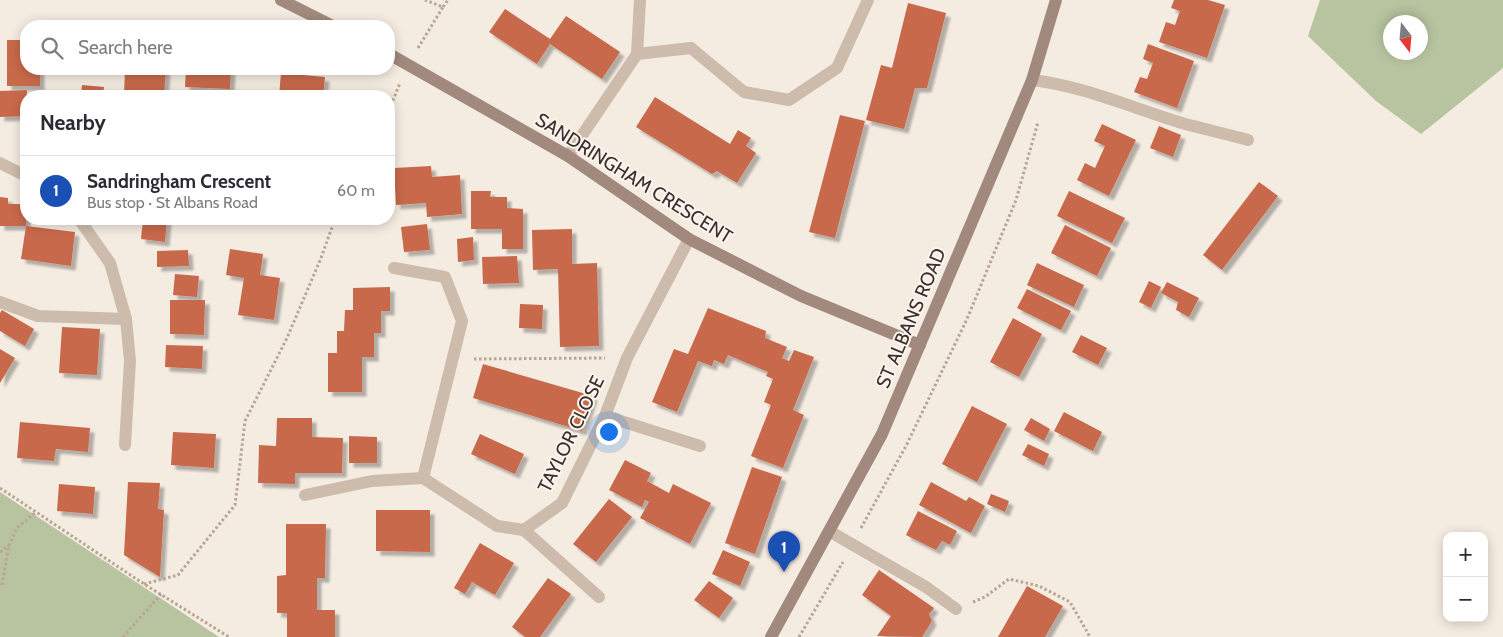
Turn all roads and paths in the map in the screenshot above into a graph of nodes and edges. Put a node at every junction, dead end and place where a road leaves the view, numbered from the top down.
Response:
1 (281, 0) edge
2 (425, 0) edge
3 (448, 0) edge
4 (640, 0) edge
5 (868, 0) edge
6 (1056, 0) edge
7 (443, 7) junction
8 (321, 20) edge
9 (637, 54) junction
10 (395, 57) edge
11 (408, 64) junction
12 (1032, 80) junction
13 (395, 95) edge
14 (1040, 115) dead end
15 (1248, 140) dead end
16 (568, 156) junction
17 (0, 163) edge
18 (20, 173) edge
19 (83, 225) edge
20 (333, 225) edge
21 (689, 239) junction
22 (394, 268) dead end
23 (0, 302) edge
24 (126, 319) junction
25 (920, 345) junction
26 (628, 358) junction
27 (453, 359) junction
28 (605, 416) junction
29 (125, 445) dead end
30 (700, 446) dead end
31 (423, 478) junction
32 (0, 488) edge
33 (305, 495) dead end
34 (36, 512) junction
35 (524, 530) junction
36 (829, 531) junction
37 (853, 543) junction
38 (9, 545) junction
39 (0, 552) edge
40 (144, 584) junction
41 (2, 585) dead end
42 (161, 594) junction
43 (599, 597) dead end
44 (956, 609) joint
45 (123, 637) edge
46 (229, 637) edge
47 (771, 637) edge
48 (799, 637) edge
49 (1090, 637) edge

1 - 8 main road
2 - 7 path
3 - 7 path
4 - 9 street
5 - 9 street
6 - 12 main road, ST ALBANS ROAD
7 - 11 path
9 - 16 street
10 - 11 main road, SANDRINGHAM CRESCENT
11 - 13 path
11 - 16 main road, SANDRINGHAM CRESCENT
12 - 15 street
12 - 25 main road, ST ALBANS ROAD
14 - 37 path
16 - 21 main road, SANDRINGHAM CRESCENT
17 - 18 street
19 - 24 street
20 - 40 path
21 - 25 main road, SANDRINGHAM CRESCENT
21 - 26 street, TAYLOR CLOSE
22 - 27 street
23 - 24 street
24 - 29 street
25 - 36 main road, ST ALBANS ROAD
26 - 27 path
26 - 28 street, TAYLOR CLOSE
27 - 31 street
28 - 30 street
28 - 35 street, TAYLOR CLOSE
31 - 33 street
31 - 35 street
32 - 34 path
34 - 38 path
34 - 40 path
35 - 43 street
36 - 37 street
36 - 47 main road, ST ALBANS ROAD
37 - 44 street
37 - 48 path
38 - 39 path
38 - 41 path
40 - 42 path
42 - 45 path
42 - 46 path
44 - 49 path

